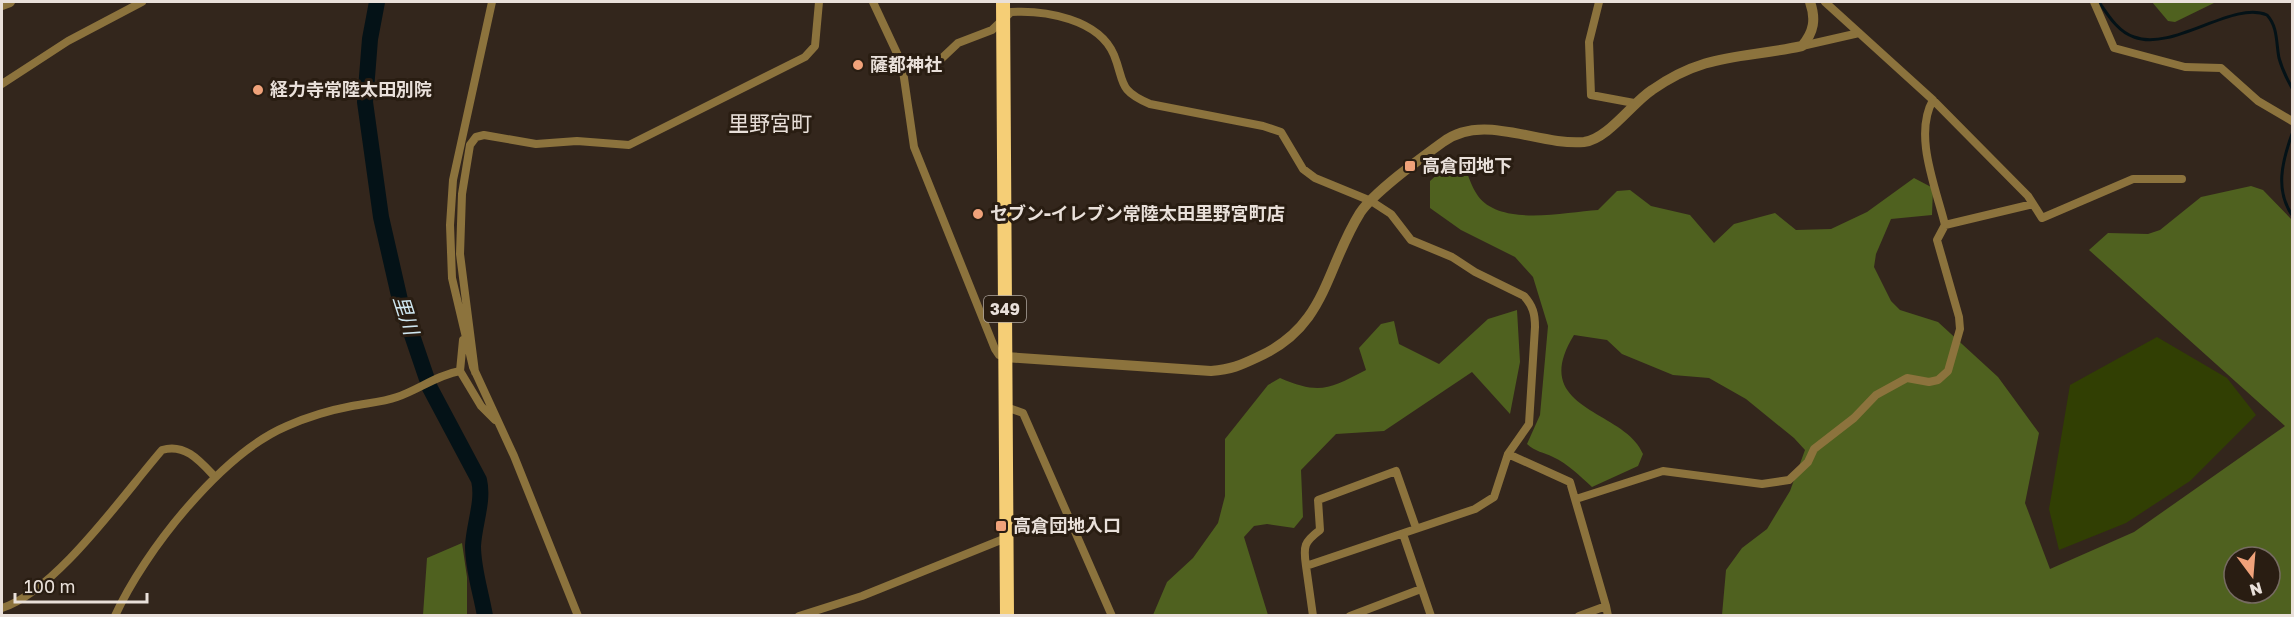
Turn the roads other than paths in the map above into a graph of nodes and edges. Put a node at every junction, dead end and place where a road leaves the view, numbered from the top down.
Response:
1 (10, 2) edge
2 (142, 2) edge
3 (492, 2) edge
4 (819, 2) edge
5 (873, 2) edge
6 (1003, 2) edge
7 (1599, 2) edge
8 (1810, 2) edge
9 (1825, 2) edge
10 (2094, 2) edge
11 (2, 5) edge
12 (1003, 17) junction
13 (1859, 33) junction
14 (1802, 46) junction
15 (902, 64) junction
16 (2, 84) edge
17 (1933, 100) junction
18 (1634, 103) junction
19 (2292, 120) edge
20 (470, 145) junction
21 (454, 176) junction
22 (2182, 179) dead end
23 (1371, 201) junction
24 (2033, 204) junction
25 (1945, 225) junction
26 (464, 333) junction
27 (1005, 357) junction
28 (456, 372) junction
29 (476, 372) junction
30 (1006, 407) junction
31 (499, 425) junction
32 (1508, 454) junction
33 (214, 477) junction
34 (1576, 499) junction
35 (1416, 528) junction
36 (1403, 534) junction
37 (1007, 541) junction
38 (1306, 566) junction
39 (1421, 589) junction
40 (1606, 606) junction
41 (2, 608) edge
42 (115, 615) edge
43 (578, 615) edge
44 (800, 615) edge
45 (1007, 615) edge
46 (1112, 615) edge
47 (1313, 615) edge
48 (1350, 615) edge
49 (1431, 615) edge
50 (1579, 615) edge
51 (1608, 615) edge

1 - 11 street
2 - 16 street
3 - 21 street
4 - 20 street
5 - 15 street
6 - 12 highway, 349
7 - 18 street
8 - 14 street
9 - 13 street
10 - 19 street
12 - 15 street
12 - 23 street
12 - 27 highway, 349
13 - 14 street
13 - 17 street
14 - 18 street
15 - 27 street
17 - 24 street
17 - 25 street
18 - 23 street
20 - 21 street
20 - 29 street
21 - 26 street
22 - 24 street
23 - 27 street
23 - 32 street
24 - 25 street
25 - 34 street
26 - 28 street
26 - 29 street
27 - 30 highway, 349
28 - 31 street
28 - 33 street
29 - 31 street
30 - 37 highway, 349
30 - 46 street
31 - 43 street
32 - 34 street
32 - 35 street
33 - 41 street
33 - 42 street
34 - 40 street
35 - 36 street
35 - 38 street
36 - 38 street
36 - 39 street
37 - 44 street
37 - 45 highway, 349
38 - 47 street
39 - 48 street
39 - 49 street
40 - 50 street
40 - 51 street

